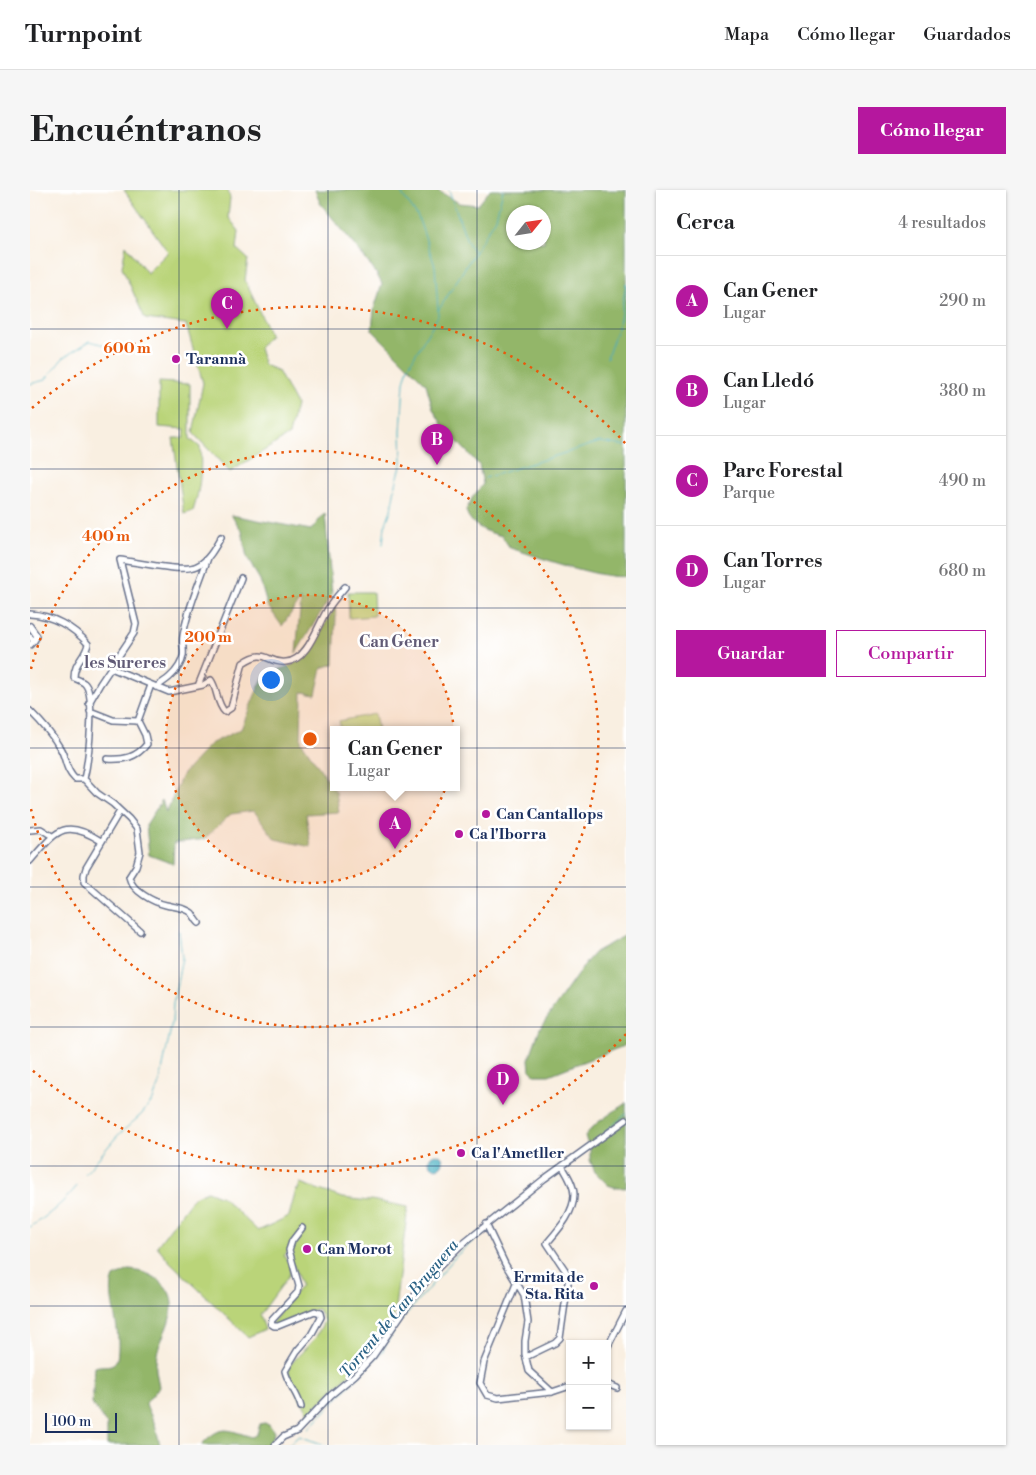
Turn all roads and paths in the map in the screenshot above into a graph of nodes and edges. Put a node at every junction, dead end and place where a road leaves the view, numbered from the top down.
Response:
1 (221, 537) dead end
2 (209, 557) junction
3 (240, 578) dead end
4 (345, 587) dead end
5 (30, 614) edge
6 (30, 626) edge
7 (31, 641) edge
8 (111, 668) junction
9 (153, 686) junction
10 (198, 686) junction
11 (89, 703) junction
12 (30, 711) edge
13 (90, 711) junction
14 (138, 721) junction
15 (107, 759) dead end
16 (84, 778) junction
17 (120, 811) junction
18 (30, 830) edge
19 (52, 836) junction
20 (101, 841) junction
21 (30, 861) edge
22 (198, 923) dead end
23 (140, 931) dead end
24 (626, 1120) edge
25 (562, 1166) junction
26 (486, 1224) junction
27 (302, 1228) dead end
28 (516, 1284) junction
29 (626, 1311) edge
30 (611, 1340) edge
31 (526, 1357) junction
32 (610, 1385) edge
33 (566, 1387) edge
34 (617, 1388) dead end
35 (552, 1392) junction
36 (301, 1407) dead end
37 (275, 1445) edge

1 - 2 street
2 - 8 street
2 - 9 street
3 - 10 street
4 - 10 street
5 - 11 street
6 - 7 street
8 - 9 street
8 - 11 street
9 - 10 street
9 - 14 street
11 - 13 street
12 - 16 street
13 - 14 street
13 - 16 street
14 - 15 street
16 - 17 street
17 - 20 street
17 - 22 street
18 - 19 street
19 - 20 street
19 - 21 street
20 - 23 street
24 - 25 street
25 - 26 street
25 - 31 street
26 - 28 street
26 - 37 street
27 - 36 street
28 - 31 street
28 - 35 street
29 - 30 street
31 - 35 street
32 - 34 street
33 - 35 street

